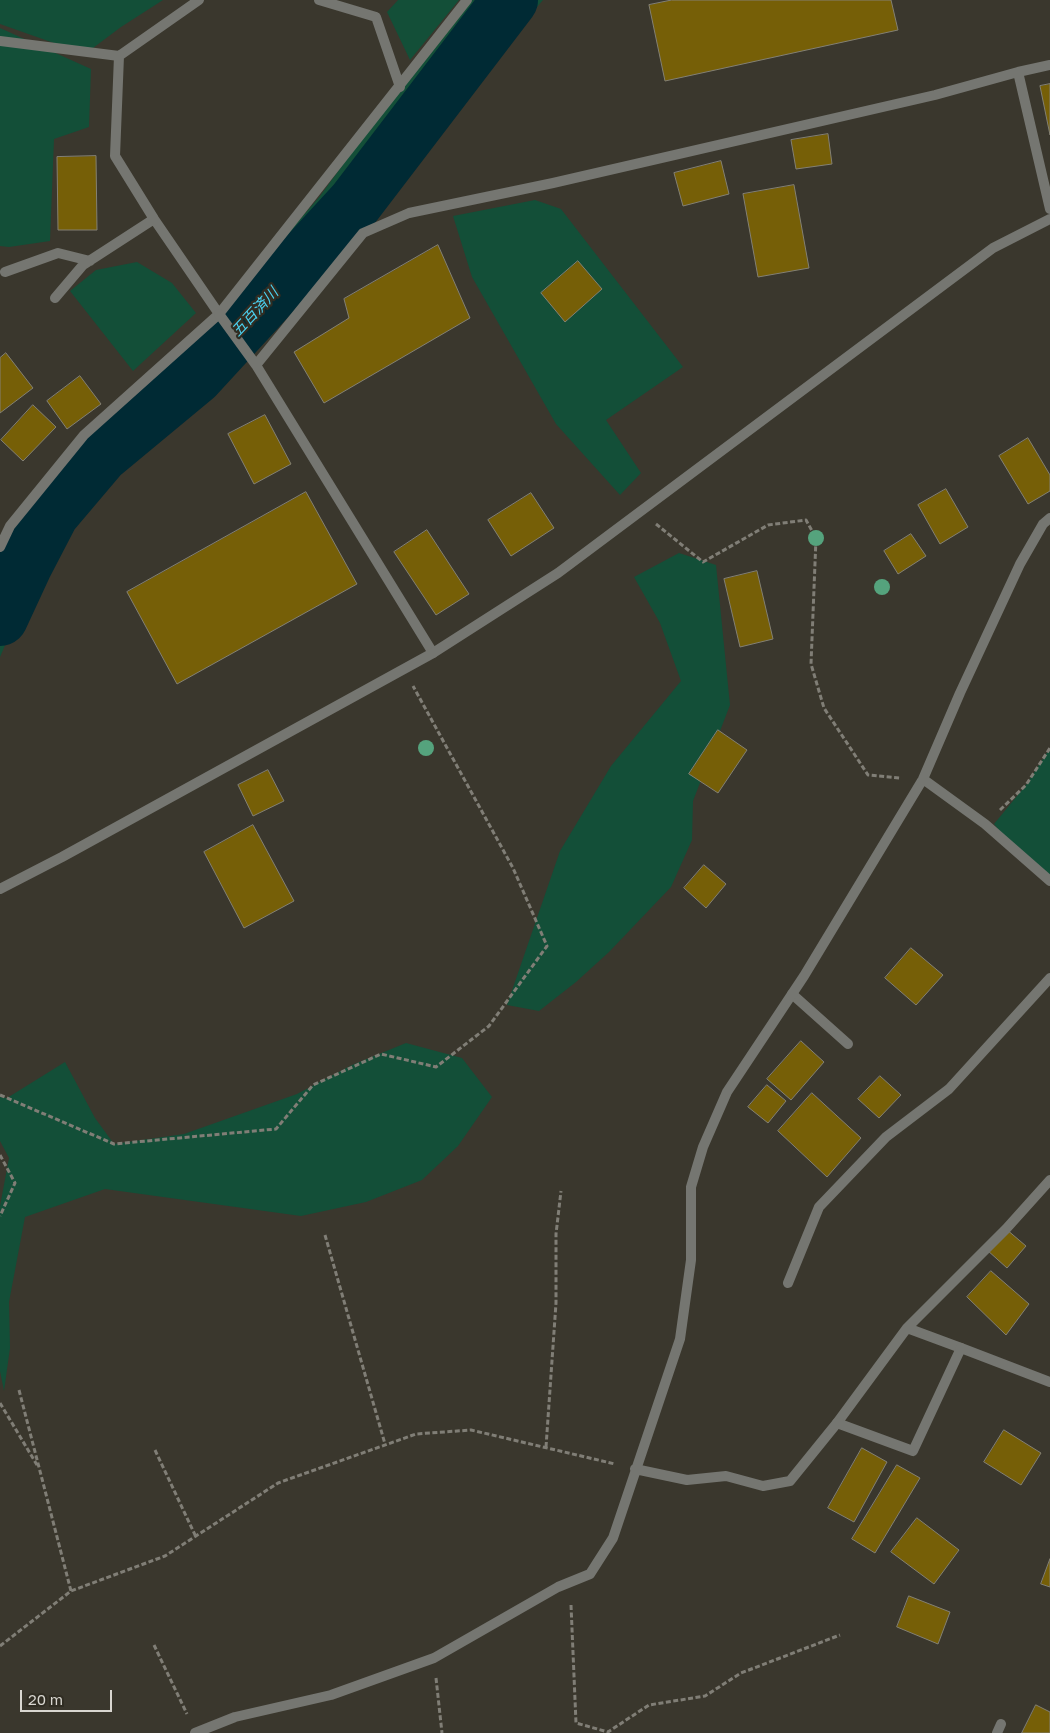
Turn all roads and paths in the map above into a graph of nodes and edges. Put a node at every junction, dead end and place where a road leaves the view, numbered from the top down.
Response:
1 (199, 0) edge
2 (319, 0) edge
3 (468, 0) edge
4 (0, 41) edge
5 (119, 56) junction
6 (1050, 65) edge
7 (1018, 72) junction
8 (400, 87) junction
9 (1050, 209) edge
10 (154, 219) junction
11 (1050, 219) edge
12 (90, 261) junction
13 (5, 272) dead end
14 (56, 298) dead end
15 (219, 314) junction
16 (256, 365) junction
17 (641, 511) junction
18 (1050, 518) edge
19 (0, 547) edge
20 (433, 653) junction
21 (404, 670) junction
22 (1050, 748) edge
23 (924, 779) junction
24 (985, 824) junction
25 (1050, 880) edge
26 (0, 889) edge
27 (1050, 978) edge
28 (792, 994) junction
29 (848, 1044) dead end
30 (0, 1095) edge
31 (0, 1155) edge
32 (1050, 1180) edge
33 (561, 1191) dead end
34 (0, 1216) edge
35 (325, 1235) dead end
36 (788, 1283) dead end
37 (907, 1328) junction
38 (961, 1348) junction
39 (1050, 1382) edge
40 (19, 1390) dead end
41 (0, 1403) edge
42 (837, 1423) junction
43 (385, 1444) junction
44 (546, 1447) junction
45 (155, 1450) dead end
46 (40, 1469) junction
47 (635, 1469) junction
48 (196, 1537) junction
49 (570, 1582) junction
50 (70, 1591) junction
51 (840, 1635) dead end
52 (154, 1645) dead end
53 (0, 1646) edge
54 (434, 1658) junction
55 (195, 1733) edge
56 (442, 1733) edge

1 - 5 street
2 - 8 street
3 - 8 street
4 - 5 street
5 - 10 street
6 - 7 street
7 - 9 street
7 - 16 street
8 - 15 street
10 - 12 street
10 - 15 street
11 - 17 street
12 - 13 street
12 - 14 street
15 - 16 street
15 - 19 street
16 - 20 street
17 - 20 street
17 - 23 path
18 - 23 street
20 - 21 street
21 - 26 street
21 - 30 path
22 - 24 path
23 - 24 street
23 - 28 street
24 - 25 street
27 - 36 street
28 - 29 street
28 - 47 street
31 - 34 path
32 - 37 street
33 - 44 path
35 - 43 path
37 - 38 street
37 - 42 street
38 - 39 street
38 - 42 street
40 - 46 path
41 - 46 path
42 - 47 street
43 - 44 path
43 - 48 path
44 - 47 path
45 - 48 path
46 - 50 path
47 - 49 street
48 - 50 path
49 - 51 path
49 - 54 street
50 - 53 path
52 - 55 path
54 - 55 street
54 - 56 path

